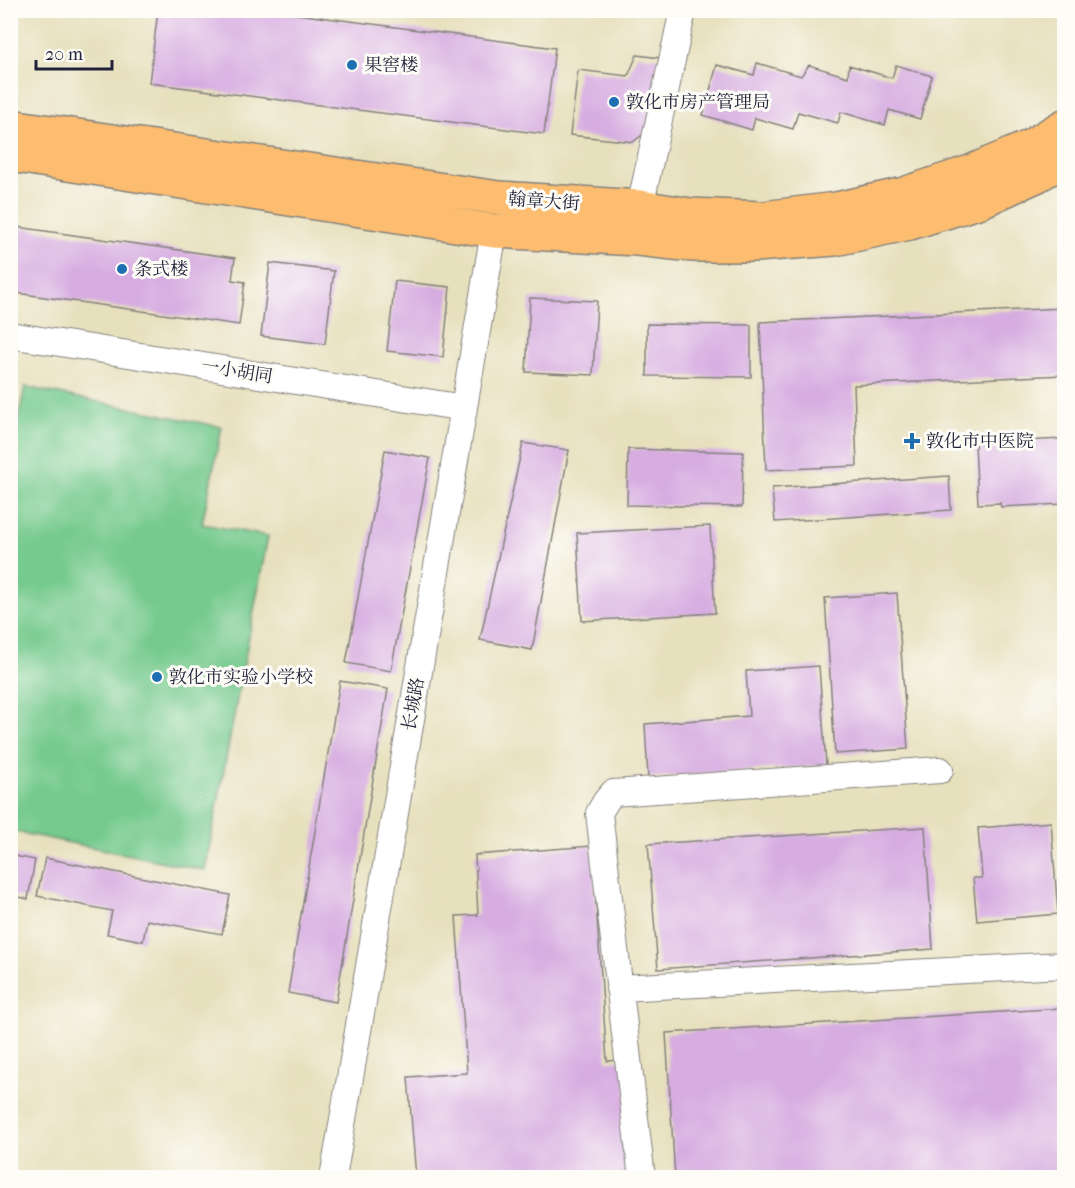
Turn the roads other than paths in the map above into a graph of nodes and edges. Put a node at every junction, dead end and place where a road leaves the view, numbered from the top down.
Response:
1 (683, 10) edge
2 (10, 126) edge
3 (1065, 126) edge
4 (10, 155) edge
5 (1065, 160) edge
6 (640, 207) junction
7 (494, 231) junction
8 (10, 335) edge
9 (464, 408) junction
10 (940, 771) dead end
11 (1065, 965) edge
12 (619, 988) junction
13 (333, 1178) edge
14 (642, 1178) edge

1 - 6 street
2 - 6 main road, 翰章大街
3 - 6 main road, 翰章大街
4 - 7 main road, 翰章大街
5 - 7 main road, 翰章大街
7 - 9 street, 长城路
8 - 9 street, 一小胡同
9 - 13 street, 长城路
10 - 12 street
11 - 12 street
12 - 14 street

